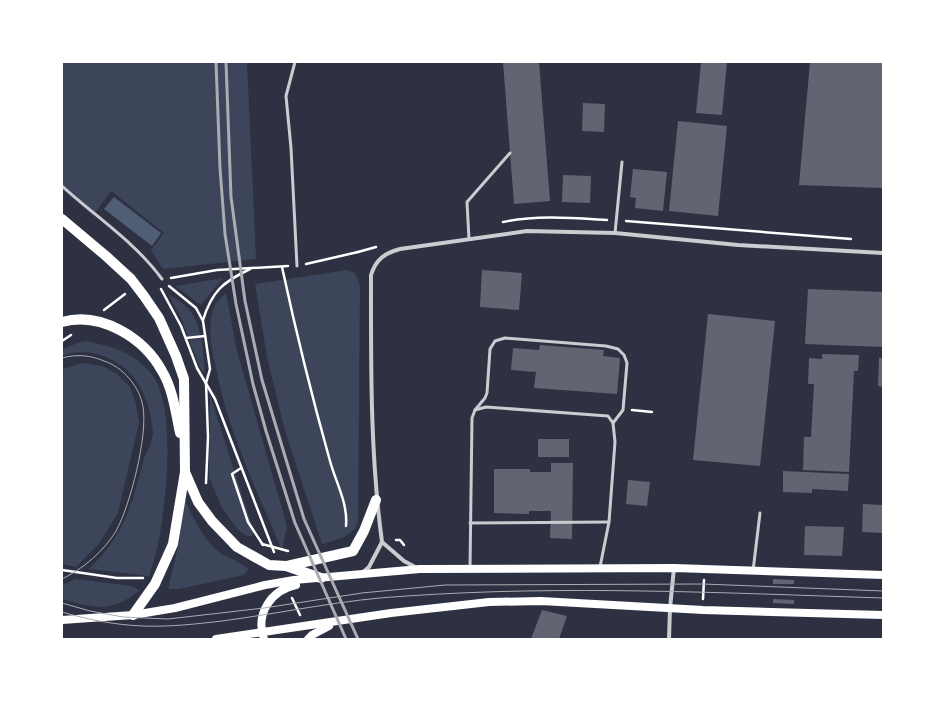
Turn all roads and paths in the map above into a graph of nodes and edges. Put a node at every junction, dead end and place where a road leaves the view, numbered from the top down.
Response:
1 (295, 62) edge
2 (510, 153) dead end
3 (622, 162) dead end
4 (62, 186) edge
5 (62, 219) edge
6 (615, 233) junction
7 (469, 239) junction
8 (388, 252) junction
9 (883, 253) edge
10 (297, 266) junction
11 (282, 267) junction
12 (253, 268) junction
13 (162, 279) junction
14 (129, 292) dead end
15 (174, 310) dead end
16 (102, 312) dead end
17 (203, 321) junction
18 (62, 322) edge
19 (72, 334) dead end
20 (205, 336) junction
21 (186, 338) junction
22 (62, 341) edge
23 (206, 383) junction
24 (476, 410) junction
25 (631, 410) dead end
26 (652, 412) dead end
27 (613, 423) junction
28 (184, 447) junction
29 (241, 468) junction
30 (185, 472) junction
31 (208, 488) dead end
32 (376, 500) junction
33 (255, 505) dead end
34 (760, 513) dead end
35 (609, 522) junction
36 (470, 523) junction
37 (346, 526) dead end
38 (258, 542) dead end
39 (382, 542) junction
40 (263, 545) junction
41 (292, 552) dead end
42 (286, 566) junction
43 (674, 568) junction
44 (420, 569) junction
45 (599, 569) junction
46 (705, 569) junction
47 (470, 570) junction
48 (753, 571) junction
49 (357, 574) junction
50 (883, 575) edge
51 (321, 578) junction
52 (670, 608) junction
53 (703, 610) junction
54 (883, 614) edge
55 (133, 615) junction
56 (62, 620) edge
57 (335, 622) junction
58 (263, 636) edge
59 (216, 639) edge
60 (308, 639) edge
61 (669, 639) edge

1 - 10 lane
2 - 7 lane
3 - 6 lane
4 - 13 lane
5 - 28 main road
6 - 7 street
6 - 9 street
7 - 8 street
8 - 10 path
8 - 32 street
10 - 11 path
11 - 12 path
11 - 37 path
12 - 13 path
12 - 17 path
13 - 17 path
14 - 16 path
15 - 21 path
17 - 20 path
18 - 28 main road
19 - 22 path
20 - 21 path
20 - 23 path
21 - 23 path
23 - 29 path
23 - 31 path
24 - 27 lane
24 - 27 lane
24 - 36 lane
25 - 26 path
27 - 35 lane
28 - 30 main road
29 - 33 path
29 - 40 path
30 - 42 main road
30 - 55 main road
32 - 39 street
32 - 42 main road
34 - 48 lane
35 - 36 lane
35 - 45 lane
36 - 47 lane
38 - 40 path
39 - 44 street
39 - 44 path
39 - 49 street
40 - 41 path
42 - 51 main road
43 - 45 main road
43 - 46 main road
43 - 52 street
44 - 47 main road
44 - 49 main road
45 - 47 main road
46 - 48 main road
46 - 53 path
48 - 50 main road
49 - 51 main road
49 - 58 main road
51 - 55 main road
52 - 53 main road
52 - 57 main road
52 - 61 street
53 - 54 main road
55 - 56 main road
57 - 58 main road
57 - 60 main road
58 - 59 main road

